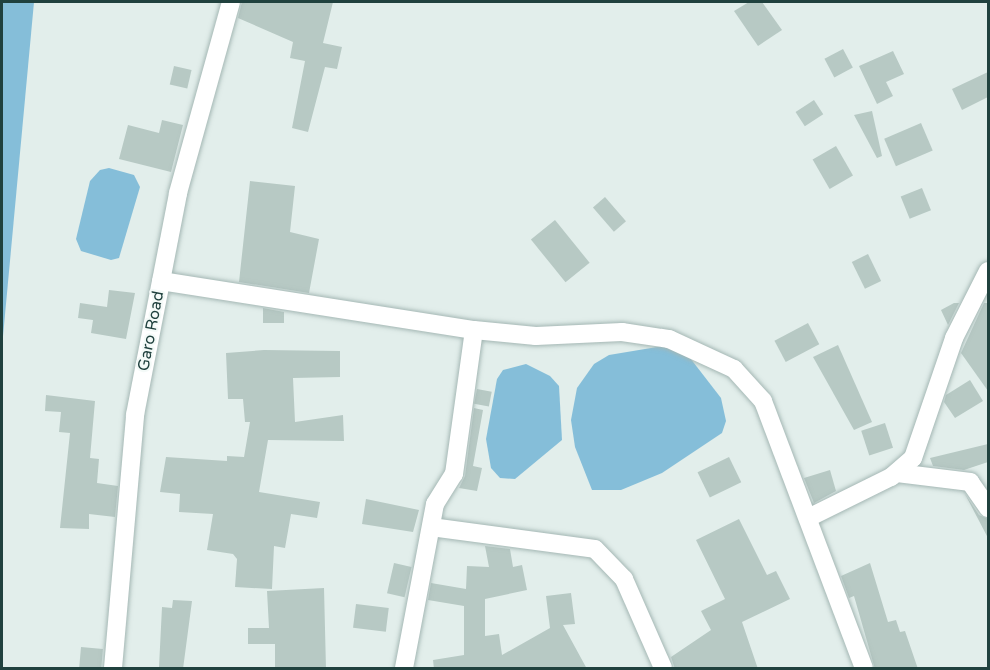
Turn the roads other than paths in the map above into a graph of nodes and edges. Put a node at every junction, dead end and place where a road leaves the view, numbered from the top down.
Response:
1 (231, 2) edge
2 (988, 272) edge
3 (161, 281) junction
4 (474, 330) junction
5 (897, 473) junction
6 (988, 508) edge
7 (808, 518) junction
8 (432, 527) junction
9 (113, 669) edge
10 (404, 669) edge
11 (663, 669) edge
12 (864, 669) edge

1 - 3 street, Garo Road
2 - 5 street
3 - 4 street
3 - 9 street, Garo Road
4 - 7 street
4 - 8 street
5 - 6 street
5 - 7 street
7 - 12 street
8 - 10 street
8 - 11 street

